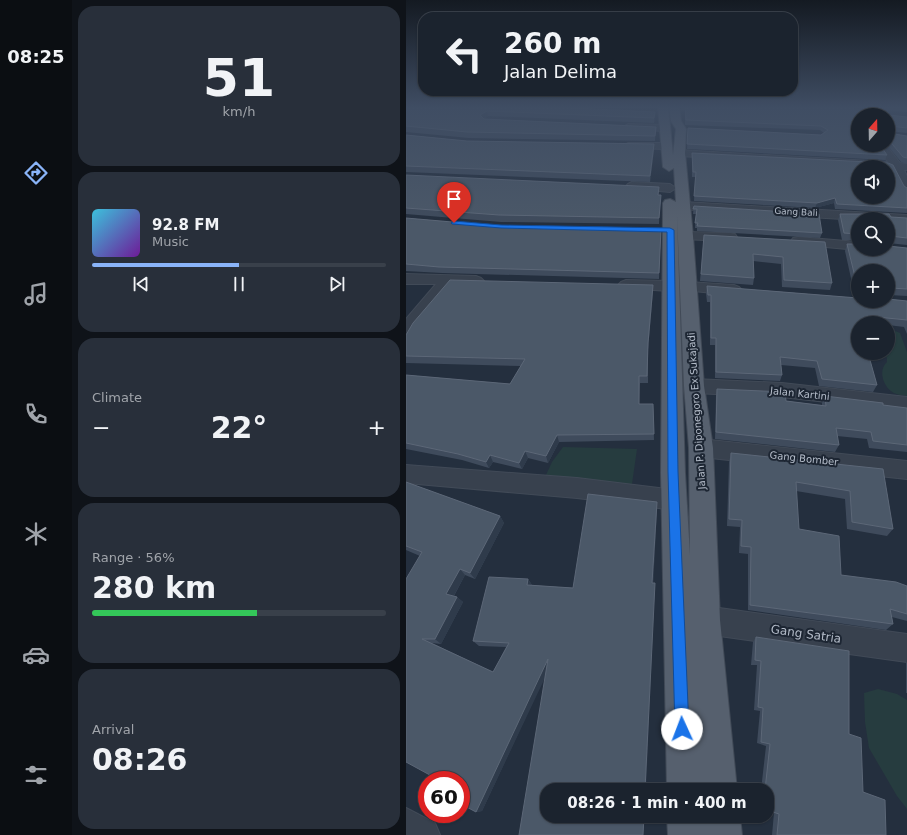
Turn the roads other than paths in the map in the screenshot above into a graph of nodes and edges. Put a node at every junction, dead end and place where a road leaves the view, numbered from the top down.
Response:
1 (671, 145) edge
2 (674, 145) edge
3 (789, 145) edge
4 (888, 152) edge
5 (902, 166) edge
6 (623, 186) edge
7 (670, 188) junction
8 (907, 188) edge
9 (684, 206) junction
10 (907, 219) edge
11 (671, 232) junction
12 (744, 238) edge
13 (785, 240) edge
14 (851, 245) edge
15 (406, 279) edge
16 (448, 280) junction
17 (490, 282) edge
18 (608, 284) edge
19 (679, 286) junction
20 (750, 291) edge
21 (406, 330) edge
22 (694, 386) junction
23 (907, 404) edge
24 (701, 448) junction
25 (907, 470) edge
26 (406, 474) edge
27 (675, 500) junction
28 (705, 620) junction
29 (907, 648) edge
30 (696, 699) junction
31 (686, 783) edge
32 (717, 783) edge
33 (686, 823) edge
34 (722, 823) edge
35 (406, 825) edge
36 (424, 835) edge
37 (687, 835) edge
38 (723, 835) edge

1 - 7 main road
2 - 9 main road
3 - 5 street
4 - 5 street
5 - 8 street
6 - 7 street
7 - 11 main road
9 - 10 street, Gang Bali
9 - 11 main road
11 - 12 street
11 - 19 main road
13 - 14 street
15 - 16 street
16 - 17 street
16 - 21 street
18 - 19 street
19 - 20 street
19 - 22 main road, Jalan P. Diponegoro Ex Sukajadi
19 - 27 main road
22 - 23 street, Jalan Kartini
22 - 24 main road, Jalan P. Diponegoro Ex Sukajadi
24 - 25 street, Gang Bomber
24 - 28 main road, Jalan P. Diponegoro Ex Sukajadi
26 - 27 street
27 - 30 main road
28 - 29 street, Gang Satria
28 - 30 main road, Jalan P. Diponegoro Ex Sukajadi
30 - 31 main road
30 - 32 main road, Jalan P. Diponegoro Ex Sukajadi
33 - 37 main road
34 - 38 main road
35 - 36 street

